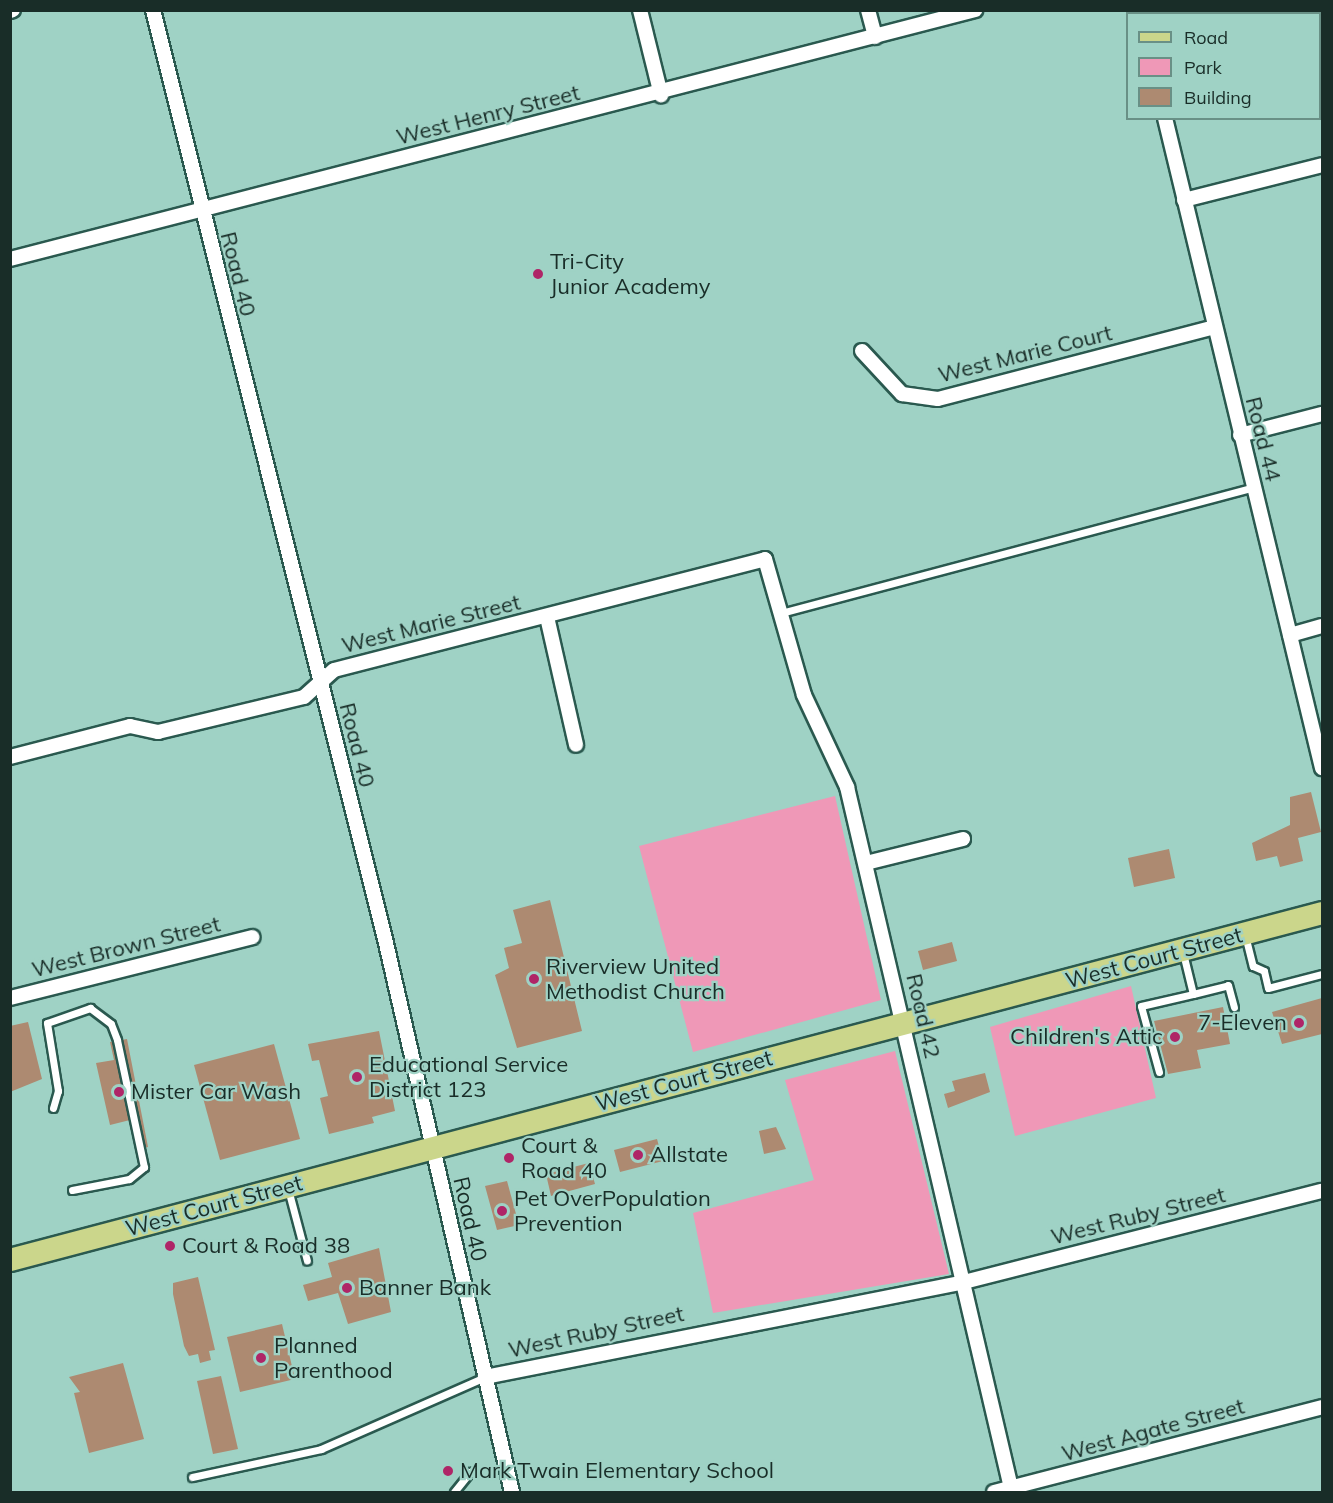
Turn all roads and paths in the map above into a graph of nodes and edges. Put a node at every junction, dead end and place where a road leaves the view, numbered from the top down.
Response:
1 (153, 10) edge
2 (640, 10) edge
3 (868, 10) edge
4 (975, 10) edge
5 (875, 37) junction
6 (661, 94) junction
7 (1165, 120) edge
8 (1323, 165) edge
9 (1184, 200) junction
10 (200, 208) junction
11 (10, 259) edge
12 (1215, 327) junction
13 (862, 351) dead end
14 (1323, 414) edge
15 (1240, 435) junction
16 (1253, 488) junction
17 (765, 559) joint
18 (781, 614) junction
19 (547, 617) junction
20 (1323, 626) edge
21 (1290, 635) junction
22 (320, 683) junction
23 (576, 745) dead end
24 (10, 757) edge
25 (1323, 768) edge
26 (963, 838) dead end
27 (866, 863) junction
28 (1323, 913) edge
29 (1245, 934) junction
30 (252, 937) dead end
31 (1182, 950) junction
32 (1323, 974) edge
33 (1193, 994) junction
34 (10, 999) edge
35 (1234, 1007) dead end
36 (903, 1022) junction
37 (1159, 1072) dead end
38 (53, 1108) dead end
39 (432, 1149) junction
40 (288, 1186) junction
41 (72, 1190) dead end
42 (1323, 1191) edge
43 (10, 1260) edge
44 (306, 1261) dead end
45 (964, 1282) junction
46 (485, 1377) junction
47 (1323, 1407) edge
48 (470, 1472) dead end
49 (192, 1476) dead end
50 (1011, 1490) edge
51 (454, 1492) edge
52 (512, 1492) edge
53 (994, 1492) edge

1 - 10 street, Road 40
2 - 6 street
3 - 5 street
4 - 5 street, West Henry Street
5 - 6 street, West Henry Street
6 - 10 street, West Henry Street
7 - 9 street, Road 44
8 - 9 street
9 - 12 street, Road 44
10 - 11 street, West Henry Street
10 - 22 street, Road 40
12 - 13 street, West Marie Court
12 - 15 street, Road 44
14 - 15 street
15 - 16 street, Road 44
16 - 18 lane
16 - 21 street, Road 44
17 - 18 street, Road 42
17 - 19 street, West Marie Street
18 - 27 street, Road 42
19 - 22 street, West Marie Street
19 - 23 street
20 - 21 street
21 - 25 street, Road 44
22 - 24 street, West Marie Street
22 - 39 street, Road 40
26 - 27 street
27 - 36 street, Road 42
28 - 29 main road, West Court Street
29 - 31 main road, West Court Street
29 - 32 lane
30 - 34 street, West Brown Street
31 - 33 lane
31 - 36 main road, West Court Street
33 - 35 lane
33 - 37 lane
36 - 39 main road, West Court Street
36 - 45 street, Road 42
38 - 41 lane
39 - 40 main road, West Court Street
39 - 46 street, Road 40
40 - 43 main road, West Court Street
40 - 44 lane
42 - 45 street, West Ruby Street
45 - 46 street, West Ruby Street
45 - 50 street, Road 42
46 - 49 lane
46 - 52 street, Road 40
47 - 50 street, West Agate Street
48 - 51 lane
50 - 53 street, West Agate Street

